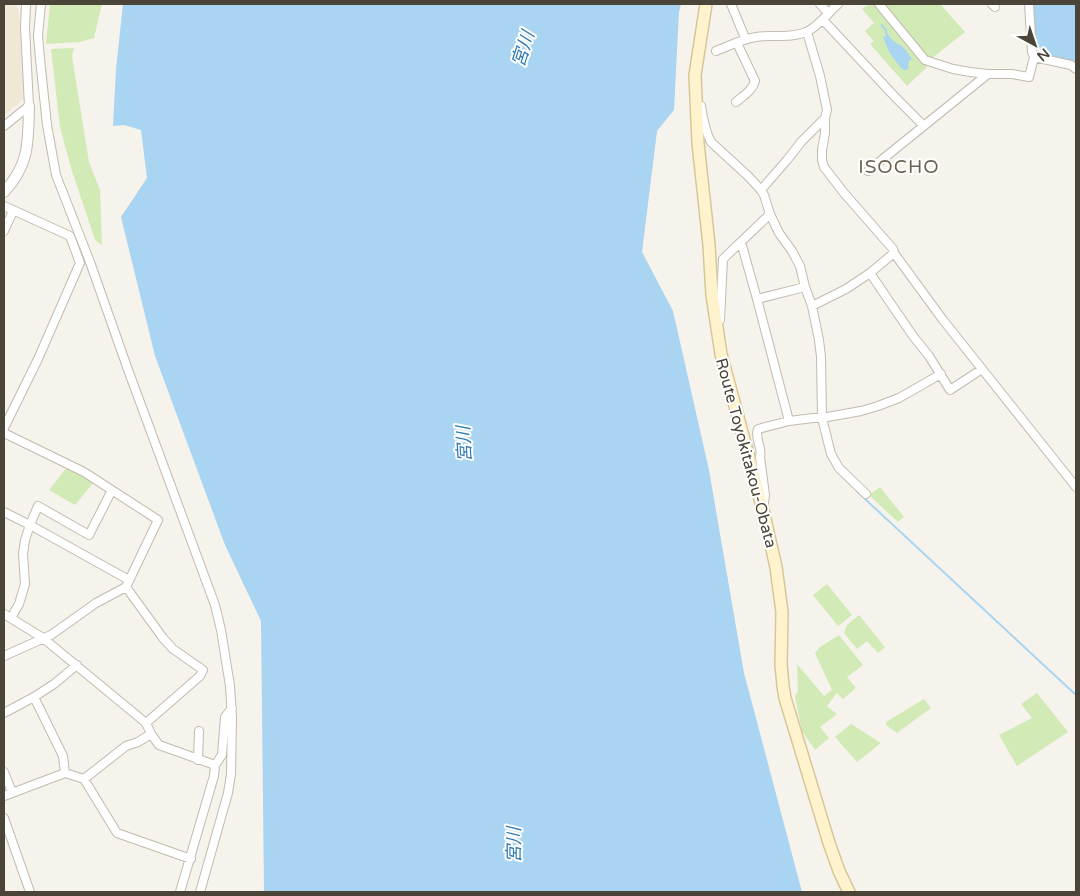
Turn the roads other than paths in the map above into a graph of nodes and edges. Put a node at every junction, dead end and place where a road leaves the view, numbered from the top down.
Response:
1 (26, 4) edge
2 (41, 4) edge
3 (706, 4) edge
4 (731, 4) edge
5 (820, 4) edge
6 (838, 4) edge
7 (879, 4) edge
8 (1029, 4) edge
9 (825, 16) junction
10 (807, 32) junction
11 (745, 38) junction
12 (737, 43) junction
13 (716, 51) dead end
14 (1034, 57) junction
15 (1076, 69) edge
16 (988, 74) junction
17 (695, 90) junction
18 (736, 102) dead end
19 (28, 106) junction
20 (825, 118) junction
21 (4, 126) edge
22 (924, 126) junction
23 (868, 171) dead end
24 (761, 190) junction
25 (4, 192) edge
26 (4, 206) edge
27 (13, 211) junction
28 (770, 214) junction
29 (4, 231) edge
30 (741, 242) junction
31 (894, 253) junction
32 (870, 273) junction
33 (805, 287) junction
34 (757, 299) junction
35 (812, 306) junction
36 (718, 342) junction
37 (982, 369) junction
38 (940, 374) junction
39 (822, 418) junction
40 (789, 421) junction
41 (4, 428) edge
42 (4, 434) edge
43 (1076, 487) edge
44 (112, 490) junction
45 (866, 494) dead end
46 (763, 510) junction
47 (4, 512) edge
48 (30, 525) junction
49 (128, 584) junction
50 (4, 614) edge
51 (11, 618) junction
52 (43, 638) junction
53 (4, 656) edge
54 (77, 665) junction
55 (34, 697) junction
56 (232, 708) junction
57 (4, 713) edge
58 (146, 723) junction
59 (199, 731) dead end
60 (151, 734) junction
61 (198, 760) junction
62 (215, 766) junction
63 (4, 772) edge
64 (65, 773) junction
65 (84, 779) junction
66 (12, 792) junction
67 (4, 796) edge
68 (4, 818) edge
69 (191, 859) junction
70 (839, 871) junction
71 (30, 892) edge
72 (180, 892) edge
73 (200, 892) edge
74 (842, 892) edge
75 (849, 892) edge

1 - 19 street
2 - 56 street
3 - 17 main road, Route Toyokitakou-Obata
4 - 11 street
5 - 9 street
6 - 9 street
7 - 16 street
8 - 14 street
9 - 10 street
9 - 22 street
10 - 11 street
10 - 20 street
11 - 12 street
12 - 13 street
12 - 18 street
14 - 15 street
14 - 16 street
16 - 22 street
17 - 24 street
17 - 36 main road, Route Toyokitakou-Obata
19 - 21 street
19 - 25 street
20 - 24 street
20 - 31 street
22 - 23 street
24 - 28 street
26 - 27 street
27 - 29 street
27 - 41 street
28 - 30 street
28 - 33 street
30 - 34 street
30 - 36 street
31 - 32 street
31 - 37 street
32 - 35 street
32 - 38 street
33 - 34 street
33 - 35 street
34 - 40 street
35 - 39 street
36 - 46 main road, Route Toyokitakou-Obata
37 - 38 street
37 - 43 street
38 - 39 street
39 - 40 street
39 - 45 street
40 - 46 street
42 - 44 street
44 - 48 street
44 - 49 street
46 - 70 main road, Route Toyokitakou-Obata
47 - 48 street
48 - 49 street
48 - 51 street
49 - 52 street
49 - 58 street
50 - 51 street
51 - 52 street
52 - 53 street
52 - 54 street
54 - 55 street
54 - 58 street
55 - 57 street
55 - 64 street
56 - 62 street
56 - 73 street
58 - 60 street
59 - 61 street
60 - 61 street
60 - 65 street
61 - 62 street
62 - 69 street
63 - 66 street
64 - 65 street
64 - 66 street
65 - 69 street
66 - 67 street
68 - 71 street
69 - 72 street
70 - 74 street
70 - 75 main road, Route Toyokitakou-Obata

